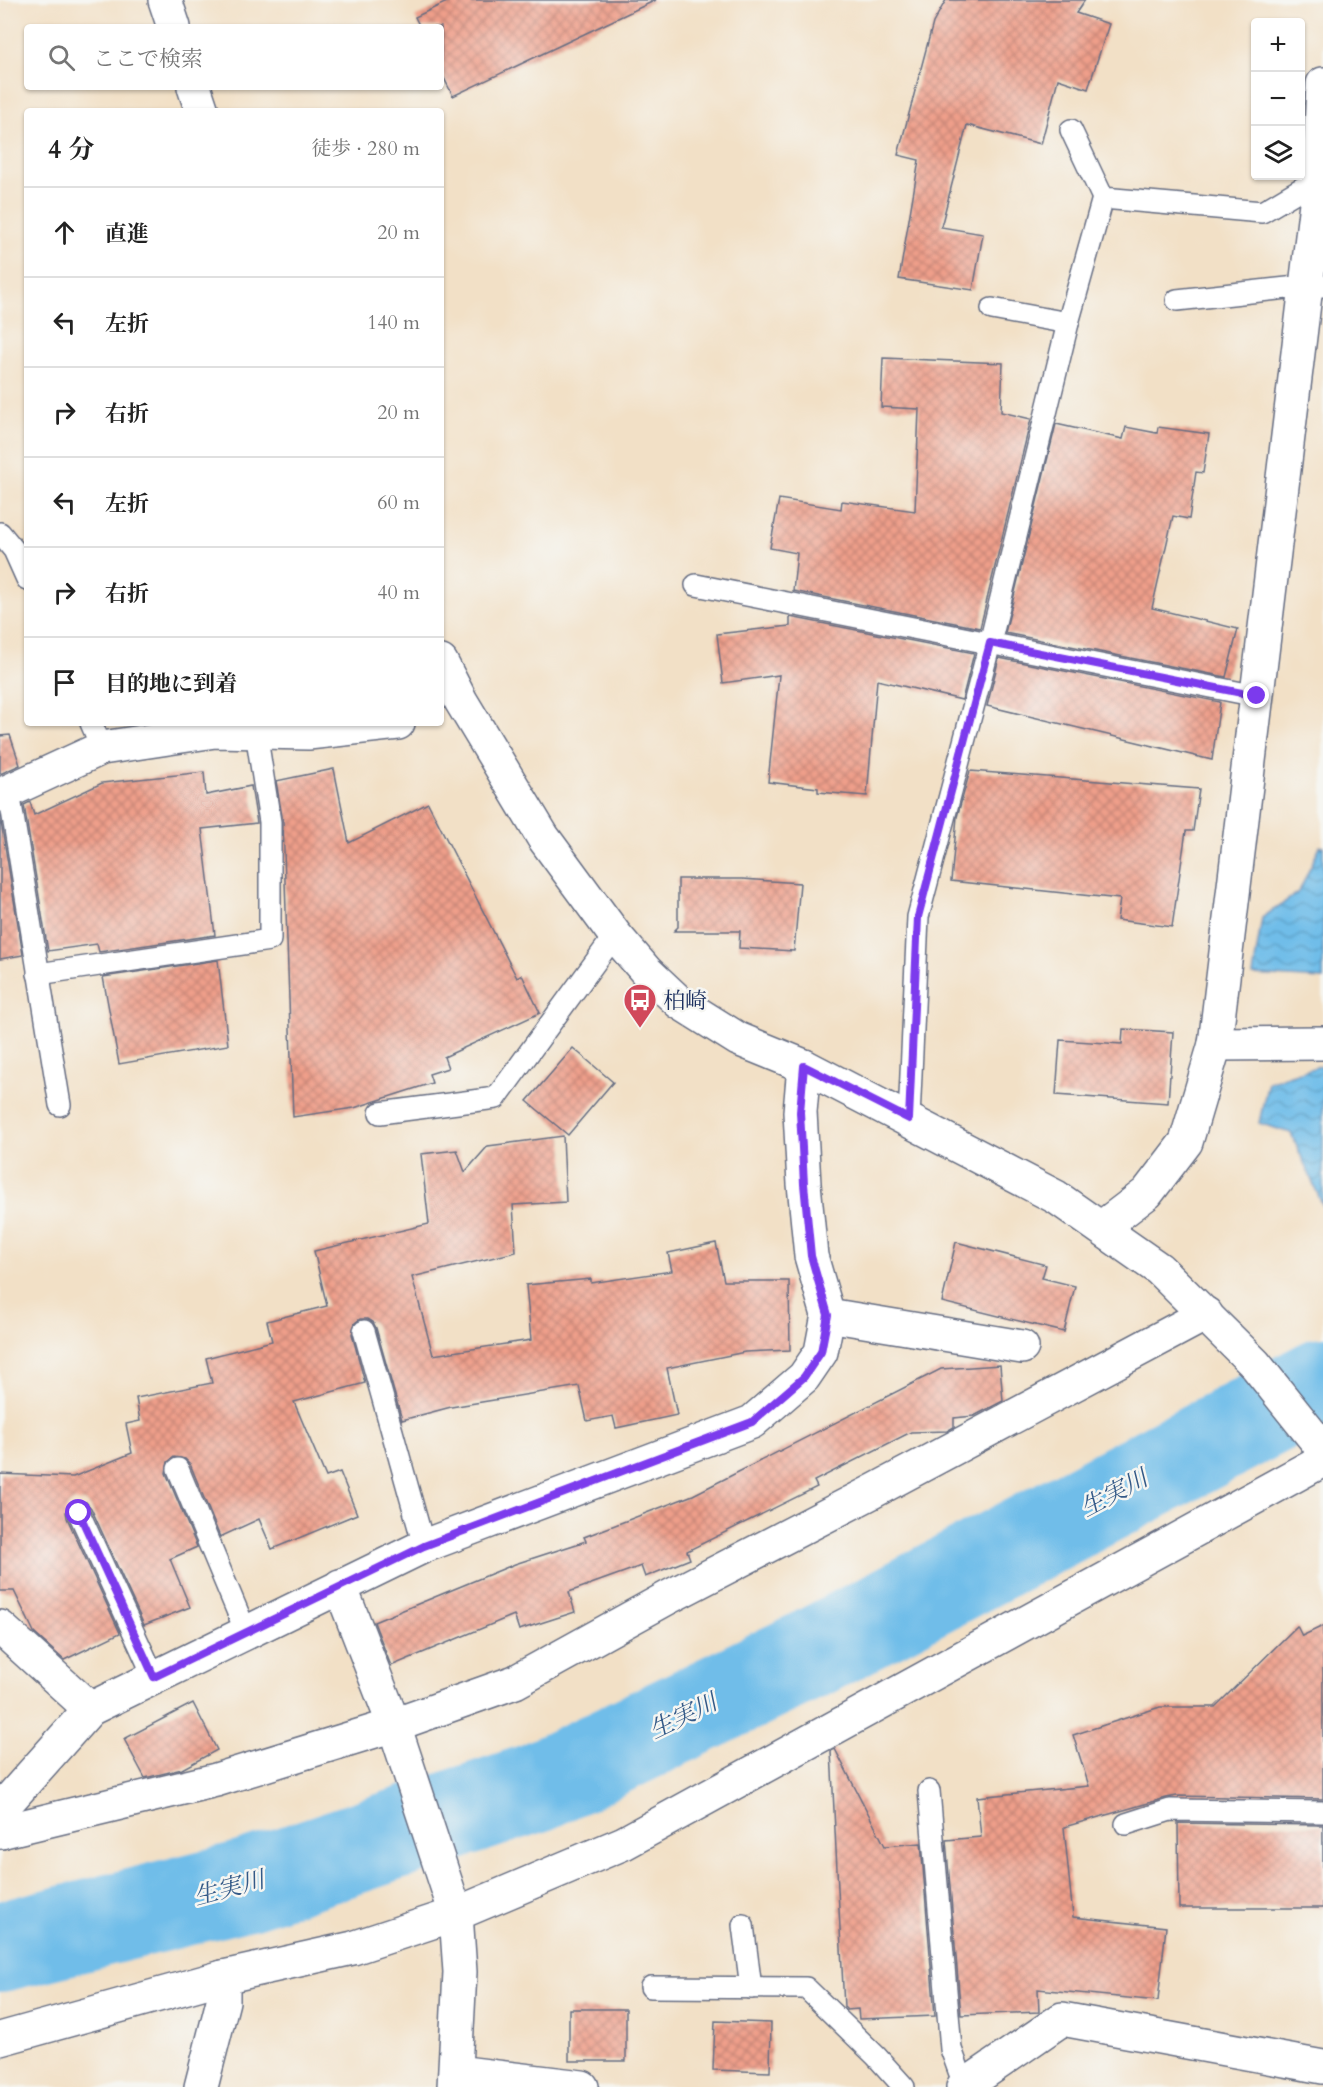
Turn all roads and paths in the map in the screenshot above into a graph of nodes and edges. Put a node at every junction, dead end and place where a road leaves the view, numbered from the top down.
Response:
1 (165, 0) edge
2 (173, 24) edge
3 (1323, 84) edge
4 (195, 90) edge
5 (201, 108) edge
6 (1071, 130) dead end
7 (1319, 178) junction
8 (1103, 198) junction
9 (1315, 286) edge
10 (1177, 300) dead end
11 (992, 309) dead end
12 (1068, 323) junction
13 (0, 533) edge
14 (24, 572) edge
15 (696, 585) dead end
16 (990, 643) junction
17 (444, 675) edge
18 (1257, 696) junction
19 (451, 706) edge
20 (371, 726) edge
21 (256, 732) junction
22 (96, 735) edge
23 (4, 793) edge
24 (615, 935) junction
25 (38, 974) junction
26 (1323, 1043) edge
27 (1215, 1044) junction
28 (804, 1066) junction
29 (60, 1105) dead end
30 (380, 1113) dead end
31 (909, 1119) junction
32 (1101, 1228) junction
33 (1206, 1314) junction
34 (828, 1315) junction
35 (364, 1331) dead end
36 (1022, 1347) dead end
37 (1323, 1449) edge
38 (1323, 1460) edge
39 (178, 1469) dead end
40 (79, 1513) dead end
41 (424, 1546) junction
42 (340, 1586) junction
43 (0, 1627) edge
44 (246, 1632) junction
45 (154, 1677) junction
46 (90, 1709) junction
47 (394, 1725) junction
48 (929, 1791) dead end
49 (1323, 1812) edge
50 (1126, 1824) dead end
51 (1, 1832) edge
52 (456, 1914) junction
53 (743, 1925) dead end
54 (223, 1977) junction
55 (651, 1987) dead end
56 (751, 1988) junction
57 (0, 2039) edge
58 (1323, 2067) edge
59 (455, 2080) edge
60 (963, 2086) edge
61 (201, 2087) edge
62 (582, 2087) edge
63 (904, 2087) edge

1 - 2 street
3 - 7 street
4 - 5 street
6 - 8 lane
7 - 8 lane
7 - 9 street
8 - 12 lane
9 - 10 lane
9 - 18 street
11 - 12 lane
12 - 16 lane
13 - 14 lane
15 - 16 lane
16 - 18 lane
16 - 31 lane
17 - 19 street
18 - 27 street
19 - 24 street
20 - 21 street
21 - 22 street
21 - 25 lane
22 - 23 street
23 - 25 lane
24 - 28 street
24 - 30 lane
25 - 29 lane
26 - 27 street
27 - 32 street
28 - 31 street
28 - 34 street
31 - 32 street
32 - 33 street
33 - 37 street
33 - 47 street
34 - 36 street
34 - 41 street
35 - 41 lane
38 - 52 street
39 - 44 lane
40 - 45 lane
41 - 42 street
42 - 44 street
42 - 47 street
43 - 46 street
44 - 45 street
45 - 46 street
46 - 51 street
47 - 51 street
47 - 52 street
48 - 60 lane
49 - 50 lane
52 - 54 street
52 - 59 street
53 - 56 lane
54 - 57 street
54 - 61 street
55 - 56 lane
56 - 63 lane
58 - 60 street
59 - 62 street

